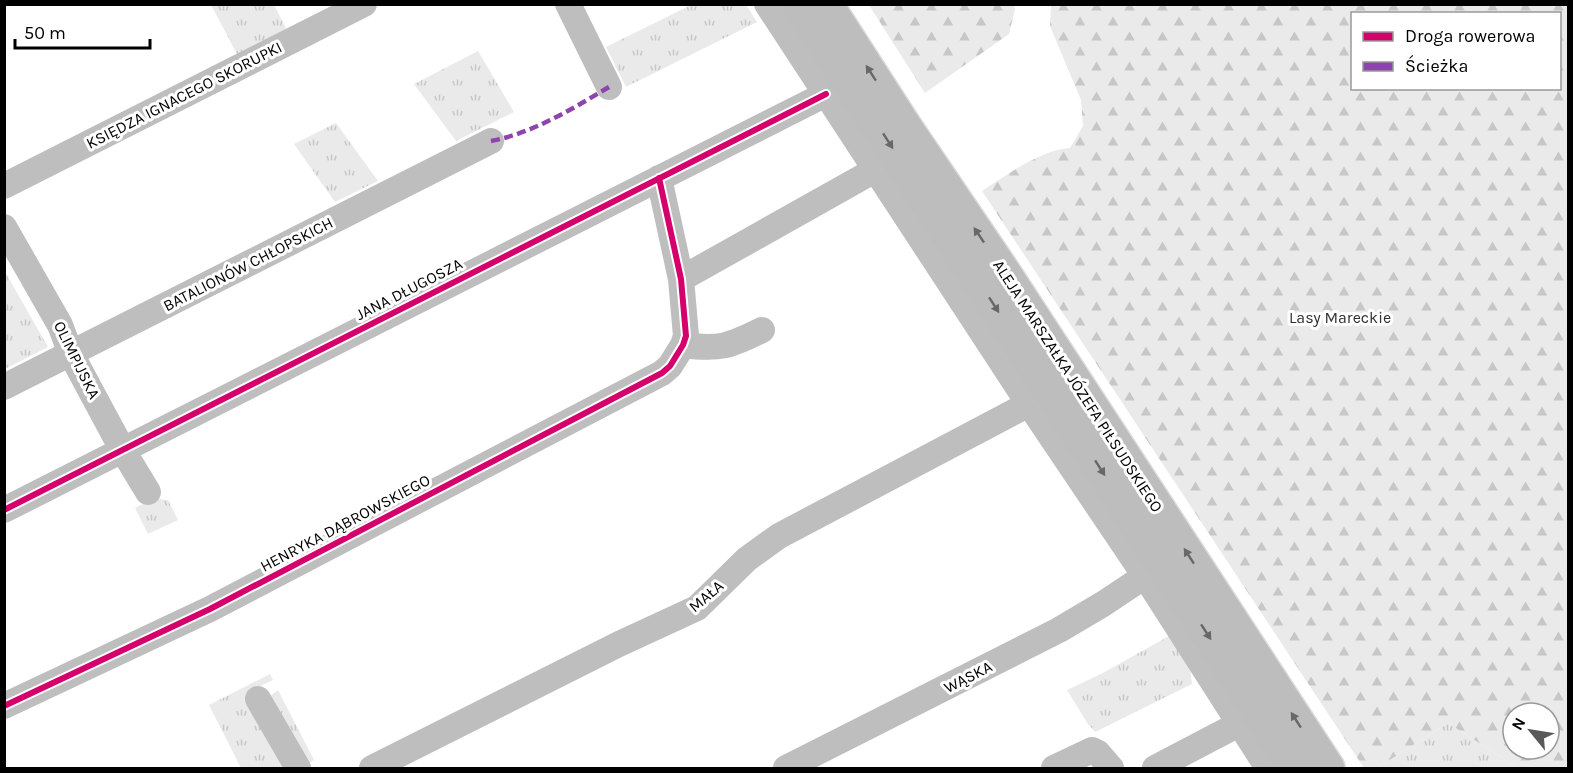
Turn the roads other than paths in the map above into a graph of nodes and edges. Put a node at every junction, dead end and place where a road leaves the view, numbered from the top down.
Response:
1 (364, 4) edge
2 (567, 4) edge
3 (767, 4) edge
4 (798, 4) edge
5 (826, 4) edge
6 (609, 87) dead end
7 (826, 94) junction
8 (491, 141) dead end
9 (874, 170) junction
10 (659, 178) junction
11 (4, 186) edge
12 (4, 227) edge
13 (681, 279) junction
14 (762, 330) dead end
15 (683, 345) junction
16 (71, 354) junction
17 (4, 387) edge
18 (1029, 404) junction
19 (122, 449) junction
20 (148, 492) dead end
21 (4, 510) edge
22 (1145, 576) junction
23 (258, 699) dead end
24 (4, 706) edge
25 (1239, 724) junction
26 (298, 768) edge
27 (372, 768) edge
28 (786, 768) edge
29 (1054, 768) edge
30 (1111, 768) edge
31 (1155, 768) edge
32 (1268, 768) edge
33 (1295, 768) edge
34 (1328, 768) edge

1 - 11 street, KSIĘDZA IGNACEGO SKORUPKI
2 - 6 street
3 - 7 street
4 -> 33 main road, ALEJA MARSZAŁKA JÓZEFA PIŁSUDSKIEGO
34 -> 5 main road, ALEJA MARSZAŁKA JÓZEFA PIŁSUDSKIEGO
7 - 9 street
7 - 10 street, JANA DŁUGOSZA
8 - 16 street, BATALIONÓW CHŁOPSKICH
9 - 13 street
9 - 18 street
10 - 13 street
10 - 19 street, JANA DŁUGOSZA
12 - 16 street, OLIMPIJSKA
13 - 15 street
14 - 15 street
15 - 24 street, HENRYKA DĄBROWSKIEGO
16 - 17 street, BATALIONÓW CHŁOPSKICH
16 - 19 street, OLIMPIJSKA
18 - 22 street
18 - 27 street, MAŁA
19 - 20 street, OLIMPIJSKA
19 - 21 street, JANA DŁUGOSZA
22 - 25 street
22 - 28 street, WĄSKA
23 - 26 street
25 - 31 street
25 - 32 street
29 - 30 street

